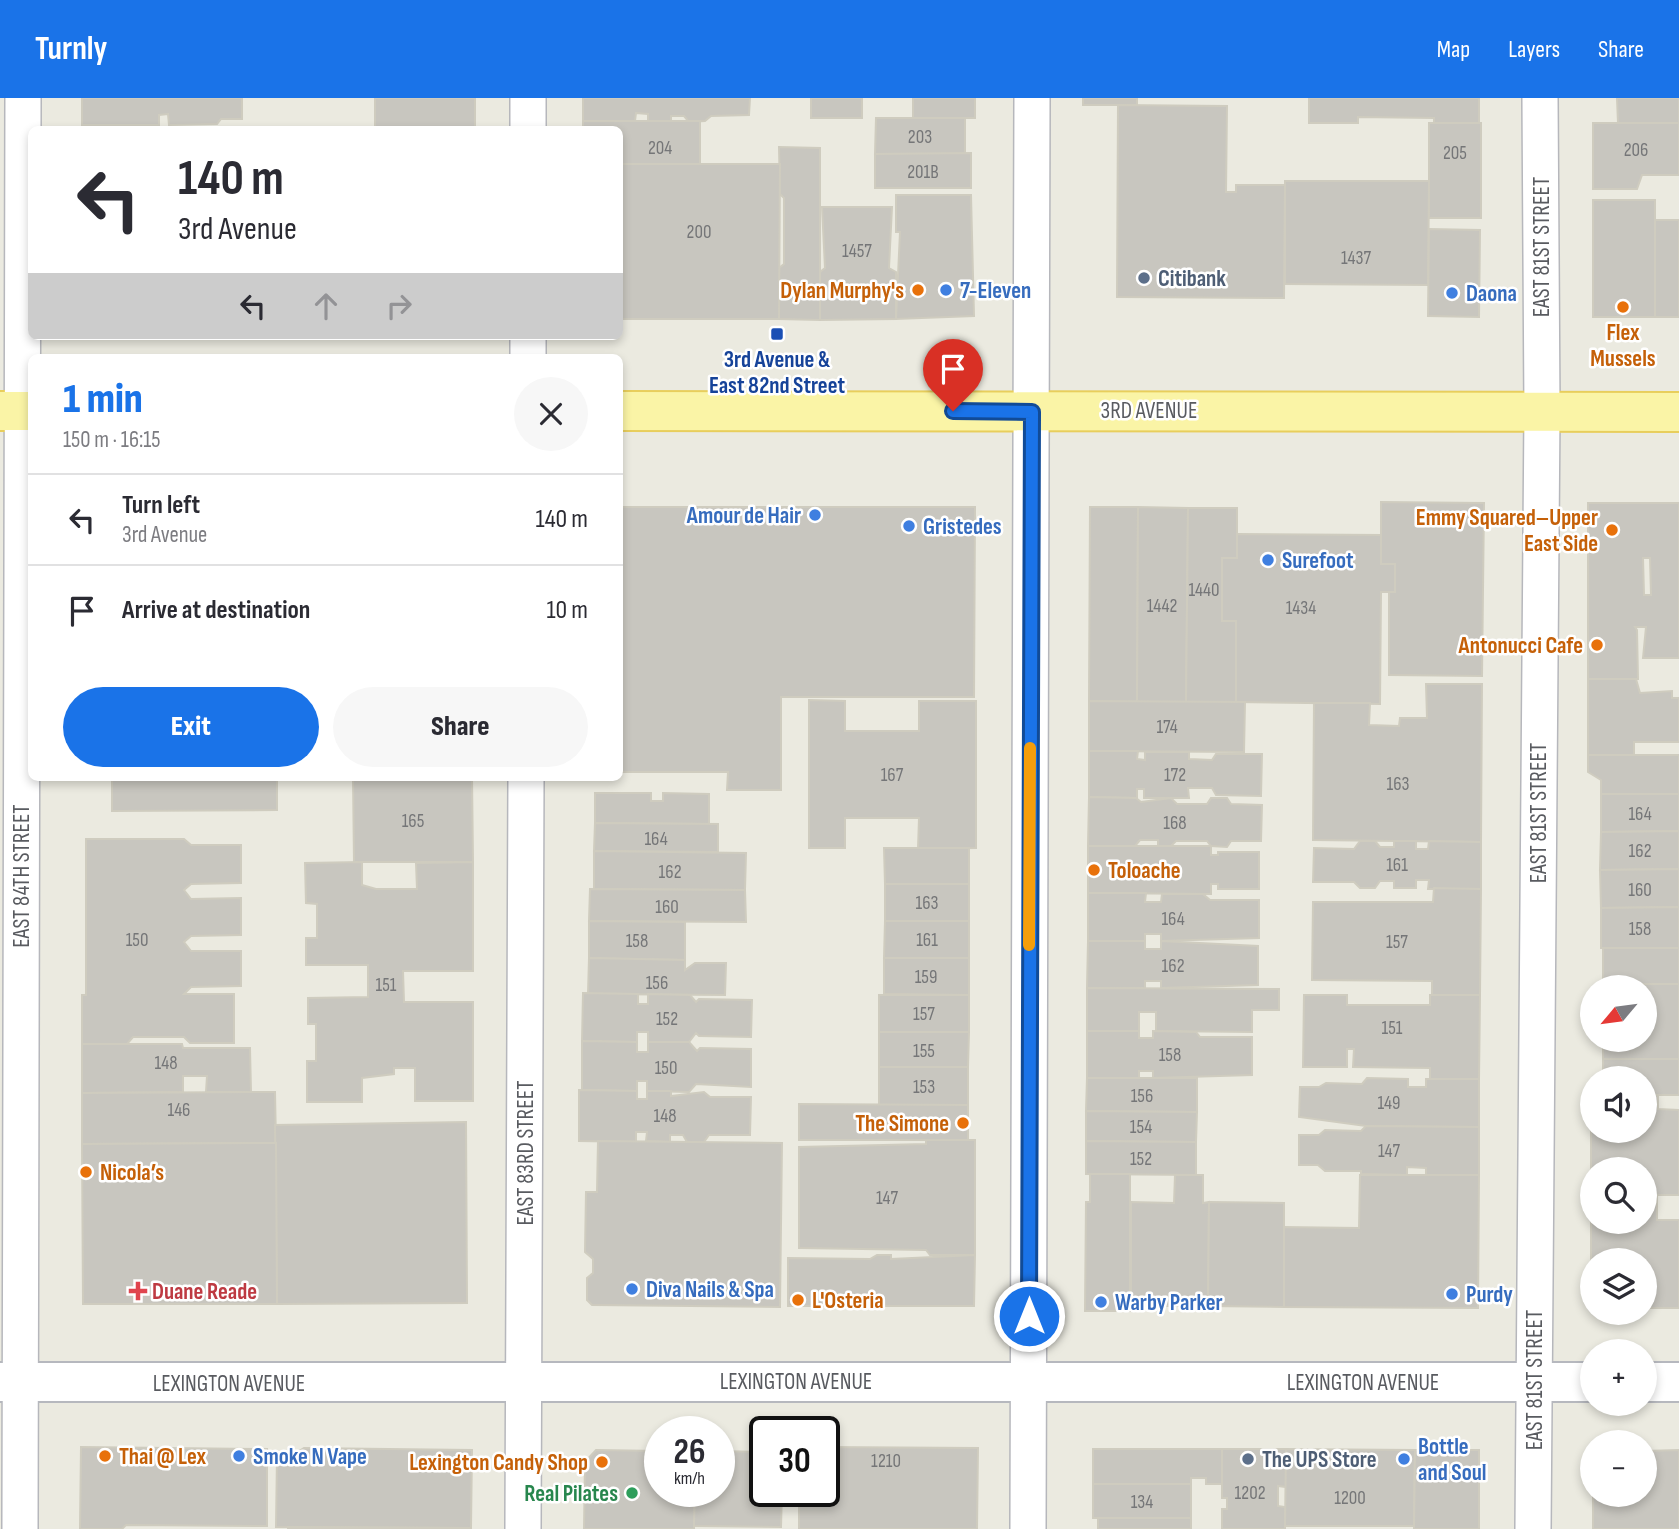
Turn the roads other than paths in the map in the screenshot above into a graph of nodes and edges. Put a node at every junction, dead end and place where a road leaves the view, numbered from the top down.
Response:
1 (23, 98) edge
2 (528, 98) edge
3 (1032, 98) edge
4 (1540, 98) edge
5 (528, 126) edge
6 (18, 411) edge
7 (623, 411) edge
8 (1542, 411) junction
9 (1032, 412) junction
10 (1679, 412) edge
11 (526, 781) edge
12 (1029, 1381) junction
13 (10, 1382) edge
14 (1534, 1382) junction
15 (1580, 1382) edge
16 (1657, 1382) edge
17 (1679, 1382) edge
18 (523, 1383) junction
19 (20, 1529) edge
20 (523, 1529) edge
21 (1028, 1529) edge
22 (1533, 1529) edge

1 - 6 street, EAST 84TH STREET
2 - 5 street
3 - 9 street
4 - 8 street, EAST 81ST STREET
6 - 13 street, EAST 84TH STREET
7 - 9 main road, 3RD AVENUE
8 - 9 main road, 3RD AVENUE
8 - 10 main road, 3RD AVENUE
8 - 14 street, EAST 81ST STREET
9 - 12 street
11 - 18 street, EAST 83RD STREET
12 - 14 main road, LEXINGTON AVENUE
12 - 18 main road, LEXINGTON AVENUE
12 - 21 street
13 - 18 main road, LEXINGTON AVENUE
13 - 19 street, EAST 84TH STREET
14 - 15 main road, LEXINGTON AVENUE
14 - 22 street, EAST 81ST STREET
16 - 17 main road
18 - 20 street, EAST 83RD STREET

